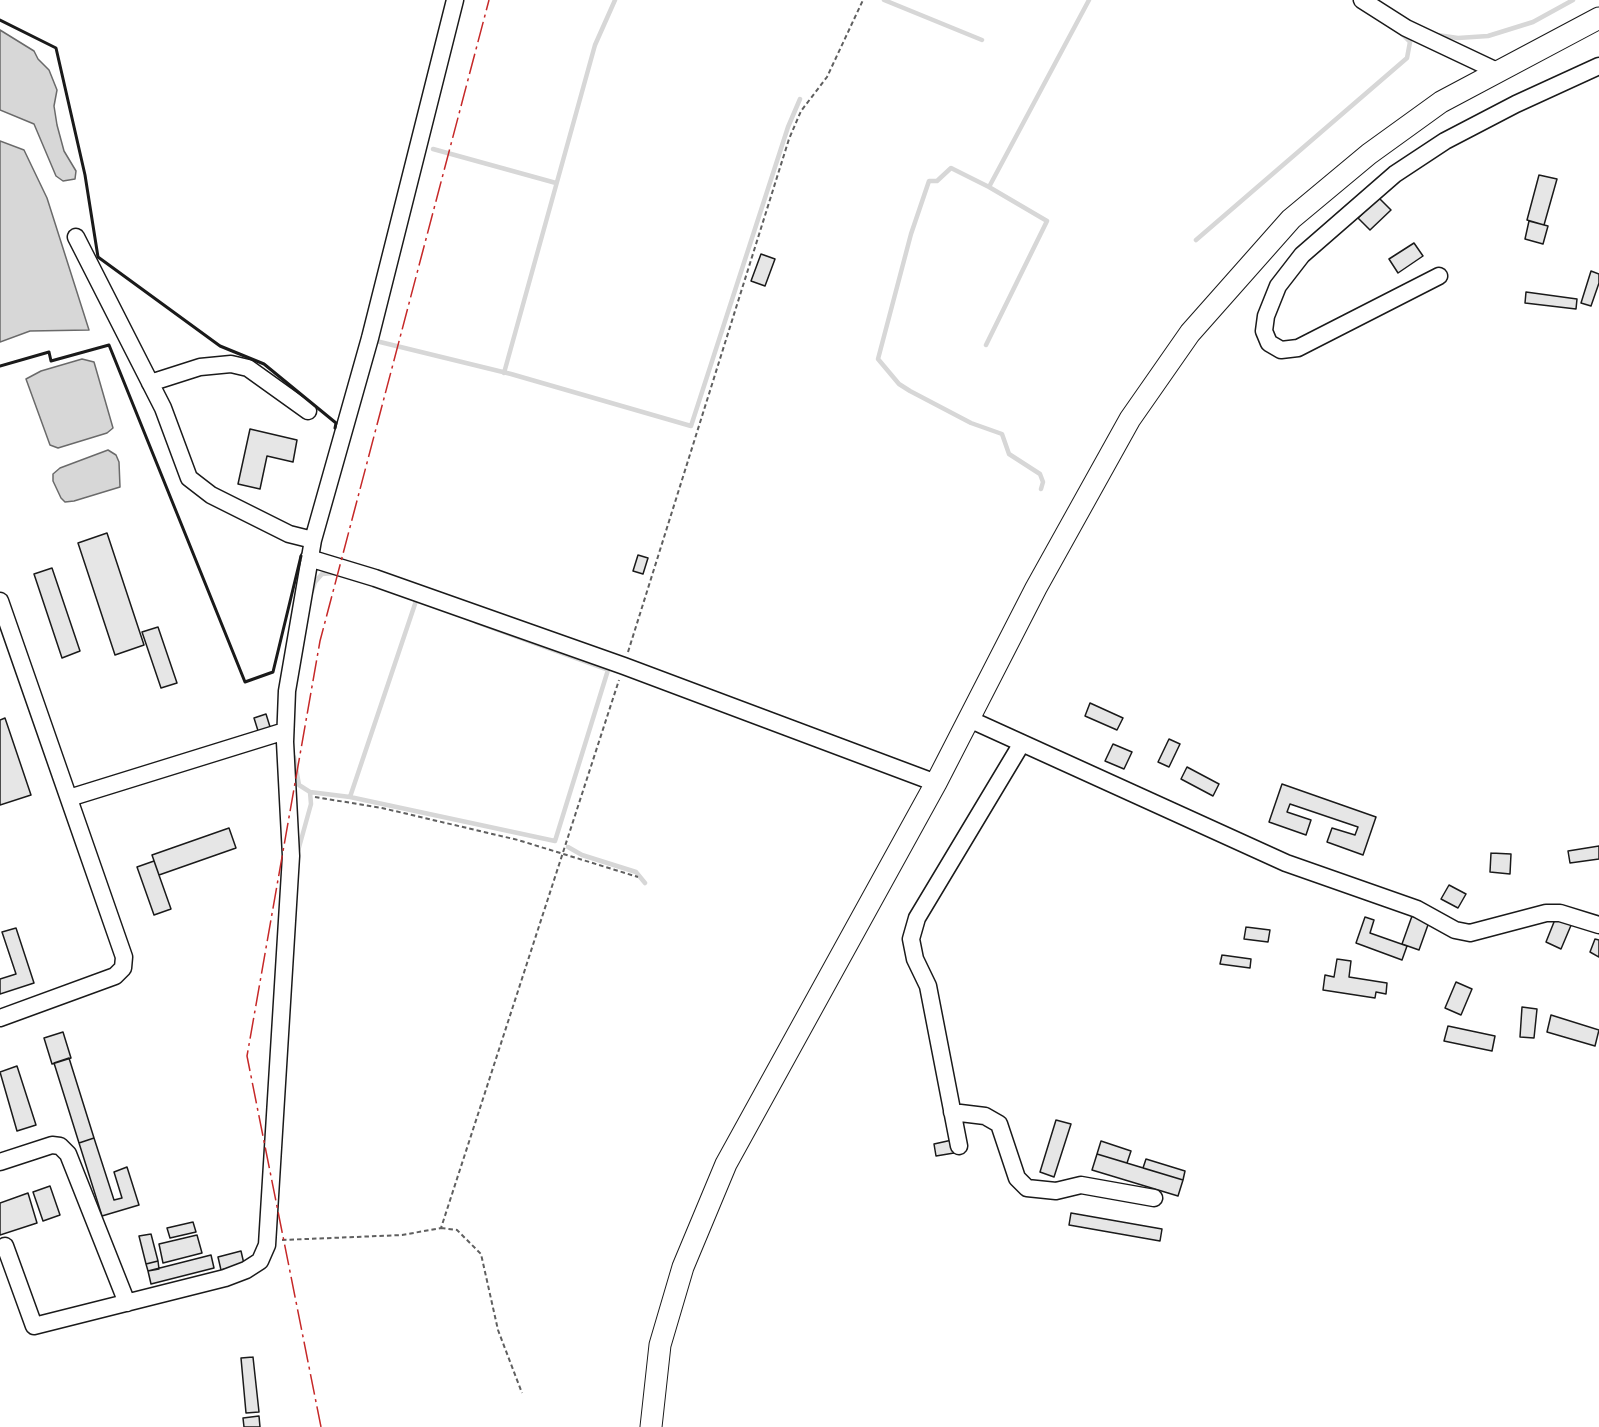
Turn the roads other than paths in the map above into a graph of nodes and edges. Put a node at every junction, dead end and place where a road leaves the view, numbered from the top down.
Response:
1 (455, 0) edge
2 (1362, 0) edge
3 (1599, 18) edge
4 (1599, 66) edge
5 (1499, 72) junction
6 (76, 237) dead end
7 (1439, 276) dead end
8 (150, 383) junction
9 (308, 411) dead end
10 (313, 540) junction
11 (309, 558) junction
12 (0, 601) edge
13 (969, 719) junction
14 (285, 731) junction
15 (1022, 744) junction
16 (936, 783) junction
17 (69, 798) junction
18 (1599, 925) edge
19 (0, 1018) edge
20 (952, 1112) junction
21 (959, 1146) dead end
22 (1, 1158) edge
23 (1154, 1198) dead end
24 (5, 1246) dead end
25 (128, 1303) junction
26 (651, 1427) edge

1 - 10 street
2 - 5 street
3 - 5 main road
4 - 7 street
5 - 13 main road
6 - 8 street
8 - 9 street
8 - 10 street
10 - 11 street
11 - 14 street
11 - 16 street
12 - 17 street
13 - 15 street
13 - 16 main road
14 - 17 street
14 - 25 street
15 - 18 street
15 - 20 street
16 - 26 main road
17 - 19 street
20 - 21 street
20 - 23 street
22 - 25 street
24 - 25 street

